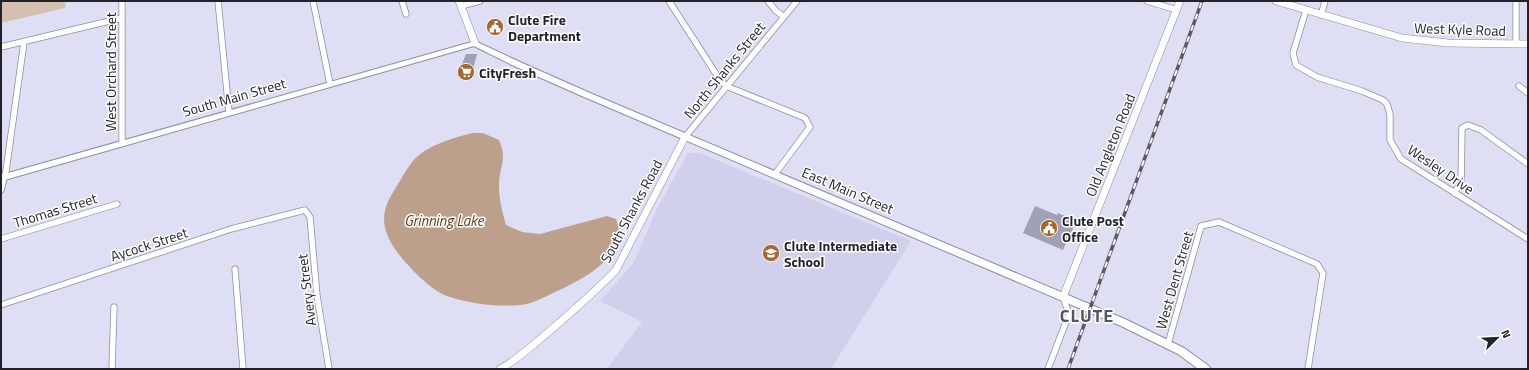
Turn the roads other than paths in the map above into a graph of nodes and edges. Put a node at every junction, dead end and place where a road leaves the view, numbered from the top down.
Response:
1 (122, 1) edge
2 (218, 1) edge
3 (313, 1) edge
4 (402, 1) edge
5 (480, 1) edge
6 (669, 1) edge
7 (768, 1) edge
8 (797, 1) edge
9 (1146, 1) edge
10 (1180, 1) edge
11 (1276, 1) edge
12 (1325, 1) edge
13 (1516, 1) edge
14 (460, 4) edge
15 (1176, 10) junction
16 (1306, 10) junction
17 (406, 14) dead end
18 (1321, 15) junction
19 (783, 16) junction
20 (122, 18) junction
21 (24, 42) junction
22 (475, 43) junction
23 (1516, 43) junction
24 (1528, 44) edge
25 (1, 47) edge
26 (330, 84) junction
27 (726, 86) junction
28 (1519, 86) dead end
29 (1528, 93) edge
30 (229, 112) junction
31 (685, 136) junction
32 (122, 142) junction
33 (1528, 164) edge
34 (775, 174) junction
35 (3, 177) edge
36 (1, 190) edge
37 (1454, 193) junction
38 (117, 204) dead end
39 (306, 210) joint
40 (1528, 230) edge
41 (1525, 237) edge
42 (1, 239) edge
43 (235, 269) dead end
44 (1063, 297) junction
45 (1, 305) edge
46 (114, 307) dead end
47 (1168, 344) junction
48 (112, 369) edge
49 (244, 369) edge
50 (329, 369) edge
51 (500, 369) edge
52 (1048, 369) edge
53 (1206, 369) edge
54 (1308, 369) edge

1 - 20 street, West Orchard Street
2 - 30 street
3 - 26 street
4 - 17 street
5 - 14 street
6 - 27 street
7 - 19 street
8 - 19 street, North Shanks Street
9 - 15 street
10 - 15 street, Old Angleton Road
11 - 16 street, West Kyle Road
12 - 18 street
13 - 23 street
14 - 22 street
15 - 44 street, Old Angleton Road
16 - 18 street, West Kyle Road
16 - 37 street, Wesley Drive
18 - 23 street, West Kyle Road
19 - 27 street, North Shanks Street
20 - 21 street
20 - 32 street, West Orchard Street
21 - 25 street
21 - 35 street
22 - 26 main road, South Main Street
22 - 31 main road, East Main Street
23 - 24 street, West Kyle Road
26 - 30 main road, South Main Street
27 - 31 street, North Shanks Street
27 - 34 street
28 - 29 street
30 - 32 main road, South Main Street
31 - 34 main road, East Main Street
31 - 51 street, South Shanks Road
32 - 35 main road, South Main Street
33 - 37 street
34 - 44 main road, East Main Street
35 - 36 street
37 - 41 street, Wesley Drive
38 - 42 street, Thomas Street
39 - 45 street, Aycock Street
39 - 50 street, Avery Street
40 - 41 street
43 - 49 street
44 - 47 main road, East Main Street
44 - 52 street
46 - 48 street
47 - 53 main road, East Main Street
47 - 54 street, West Dent Street

